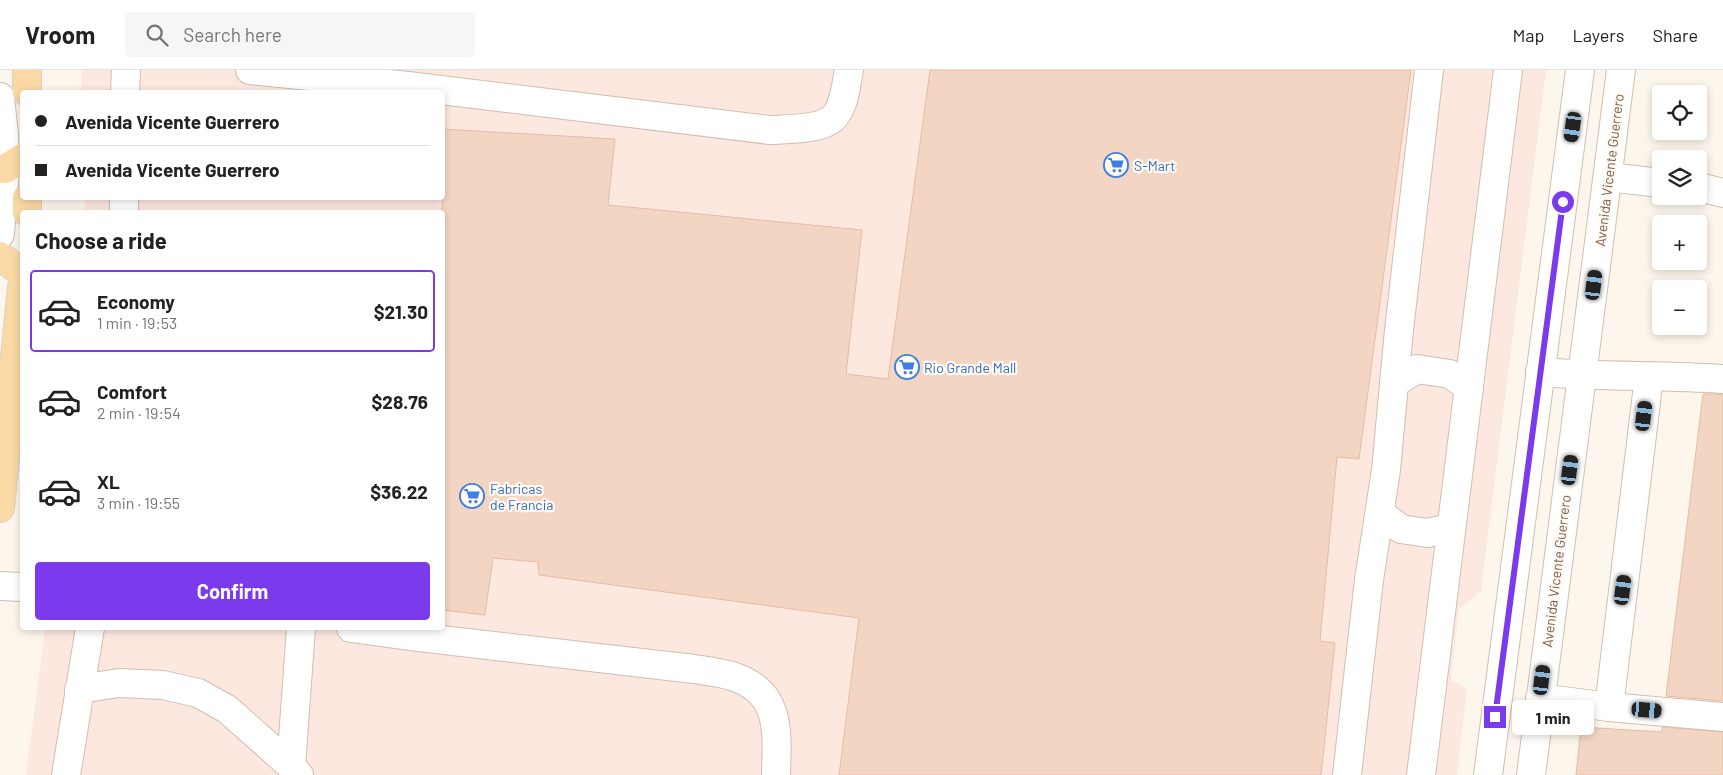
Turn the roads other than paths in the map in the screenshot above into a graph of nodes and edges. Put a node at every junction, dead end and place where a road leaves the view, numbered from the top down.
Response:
1 (27, 70) edge
2 (126, 70) edge
3 (250, 70) edge
4 (849, 70) edge
5 (1429, 70) edge
6 (1508, 70) edge
7 (1580, 70) edge
8 (1621, 70) edge
9 (409, 78) edge
10 (27, 90) edge
11 (125, 90) edge
12 (0, 96) edge
13 (9, 166) edge
14 (1608, 177) junction
15 (1652, 182) edge
16 (1707, 189) edge
17 (1723, 193) edge
18 (0, 234) edge
19 (0, 256) edge
20 (20, 271) edge
21 (20, 307) edge
22 (1540, 372) junction
23 (1582, 375) junction
24 (1649, 377) junction
25 (1723, 379) edge
26 (1394, 383) junction
27 (1469, 388) junction
28 (0, 508) edge
29 (1380, 513) junction
30 (1451, 528) junction
31 (0, 586) edge
32 (20, 587) edge
33 (90, 630) edge
34 (301, 630) edge
35 (366, 630) edge
36 (79, 689) junction
37 (1540, 698) junction
38 (1610, 707) junction
39 (1723, 717) edge
40 (295, 771) edge
41 (66, 775) edge
42 (776, 775) edge
43 (1347, 775) edge
44 (1421, 775) edge
45 (1488, 775) edge
46 (1531, 775) edge

1 - 10 main road
2 - 11 street
3 - 9 street
4 - 9 street
5 - 26 street
6 - 27 street
7 - 22 street
8 - 14 street, Avenida Vicente Guerrero
12 - 13 street
13 - 18 street
14 - 15 street
14 - 23 street, Avenida Vicente Guerrero
16 - 17 street
19 - 20 main road
21 - 28 main road
22 - 23 street
22 - 45 street
23 - 24 street
23 - 37 street, Avenida Vicente Guerrero
24 - 25 street
24 - 38 street
26 - 27 street
26 - 29 street
27 - 30 street
29 - 30 street
29 - 43 street
30 - 44 street
31 - 32 street
33 - 36 street
34 - 40 street
35 - 42 street
36 - 40 street
36 - 41 street
37 - 38 street
37 - 46 street, Avenida Vicente Guerrero
38 - 39 street

